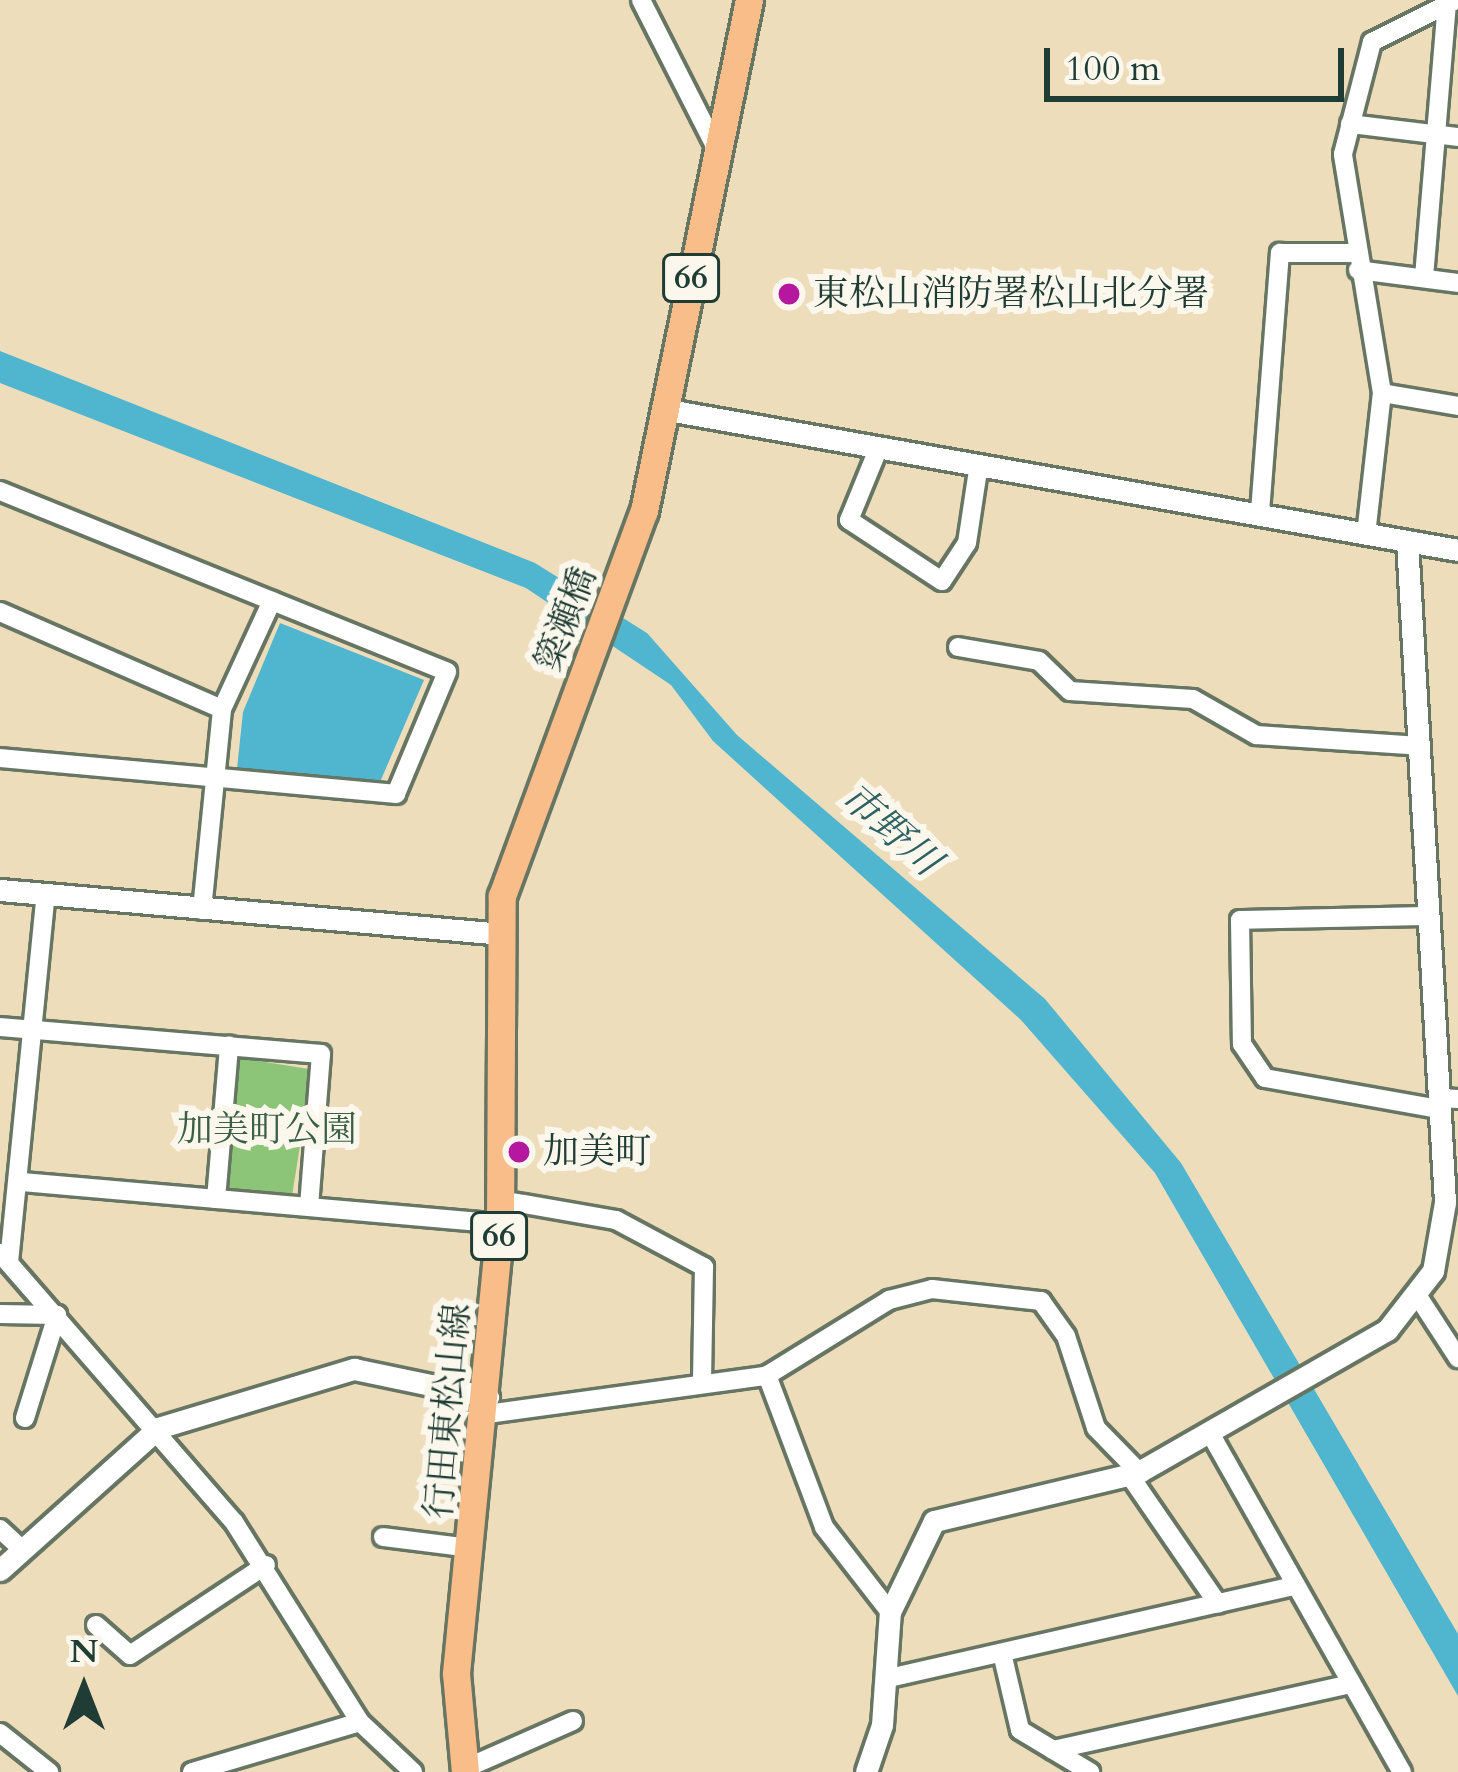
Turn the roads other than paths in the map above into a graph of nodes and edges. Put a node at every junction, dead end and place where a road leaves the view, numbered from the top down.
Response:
1 (640, 0) edge
2 (749, 0) edge
3 (1452, 2) edge
4 (1350, 124) junction
5 (1449, 136) edge
6 (714, 144) junction
7 (1356, 261) junction
8 (1424, 277) junction
9 (1458, 283) edge
10 (1382, 393) junction
11 (1458, 406) edge
12 (668, 410) junction
13 (879, 447) junction
14 (979, 464) junction
15 (0, 490) edge
16 (1260, 512) junction
17 (1366, 535) junction
18 (1407, 541) junction
19 (1458, 550) edge
20 (272, 602) junction
21 (0, 613) edge
22 (958, 647) dead end
23 (222, 709) junction
24 (570, 709) joint
25 (1420, 746) junction
26 (0, 758) edge
27 (216, 778) junction
28 (0, 890) edge
29 (46, 894) junction
30 (202, 910) junction
31 (1428, 916) junction
32 (498, 934) junction
33 (0, 1027) edge
34 (34, 1030) junction
35 (229, 1046) junction
36 (1445, 1102) edge
37 (22, 1182) junction
38 (216, 1198) junction
39 (309, 1207) junction
40 (501, 1212) junction
41 (5, 1257) edge
42 (1419, 1298) junction
43 (0, 1314) edge
44 (57, 1315) junction
45 (1458, 1358) edge
46 (767, 1375) junction
47 (702, 1381) junction
48 (488, 1406) junction
49 (25, 1418) dead end
50 (158, 1428) junction
51 (1210, 1433) junction
52 (1135, 1474) junction
53 (0, 1529) edge
54 (383, 1537) dead end
55 (19, 1547) junction
56 (470, 1548) junction
57 (266, 1565) junction
58 (0, 1570) edge
59 (1295, 1586) junction
60 (1217, 1604) junction
61 (890, 1612) junction
62 (96, 1625) dead end
63 (1002, 1653) junction
64 (889, 1678) junction
65 (1351, 1684) junction
66 (573, 1721) dead end
67 (360, 1722) junction
68 (0, 1733) edge
69 (1053, 1750) junction
70 (465, 1771) edge
71 (49, 1772) edge
72 (192, 1772) edge
73 (413, 1772) edge
74 (866, 1772) edge
75 (1090, 1772) edge
76 (1402, 1772) edge

1 - 6 street
2 - 6 main road, 66
3 - 4 street
3 - 5 street
4 - 5 street
4 - 7 street
5 - 8 street
6 - 12 main road, 66
7 - 8 street
7 - 10 street
7 - 16 street
8 - 9 street
10 - 11 street
10 - 17 street
12 - 13 street
12 - 24 main road, 簗瀬橋 / 66
13 - 14 street
13 - 14 street
14 - 16 street
15 - 20 street
16 - 17 street
17 - 18 street
18 - 19 street
18 - 25 street
20 - 23 street
20 - 27 street
21 - 23 street
22 - 25 street
23 - 27 street
24 - 32 main road, 行田東松山線 / 66
25 - 31 street
26 - 27 street
27 - 30 street
28 - 29 street
29 - 30 street
29 - 34 street
30 - 32 street
31 - 36 street
31 - 36 street
32 - 40 main road, 行田東松山線 / 66
33 - 34 street
34 - 35 street
34 - 37 street
35 - 38 street
35 - 39 street
36 - 42 street
37 - 38 street
37 - 41 street
38 - 39 street
39 - 40 street
40 - 47 street
40 - 48 main road, 行田東松山線 / 66
41 - 44 street
42 - 45 street
42 - 51 street
43 - 44 street
44 - 49 street
44 - 50 street
46 - 47 street
46 - 52 street
46 - 61 street
47 - 48 street
48 - 50 street
48 - 56 main road, 行田東松山線 / 66
50 - 55 street
50 - 57 street
51 - 52 street
51 - 59 street
52 - 60 street
52 - 61 street
53 - 55 street
54 - 56 street
55 - 58 street
56 - 70 main road, 行田東松山線 / 66
57 - 62 street
57 - 67 street
59 - 60 street
59 - 65 street
60 - 63 street
61 - 64 street
63 - 64 street
63 - 69 street
64 - 74 street
65 - 69 street
65 - 76 street
66 - 70 street
67 - 72 street
67 - 73 street
68 - 71 street
69 - 75 street

